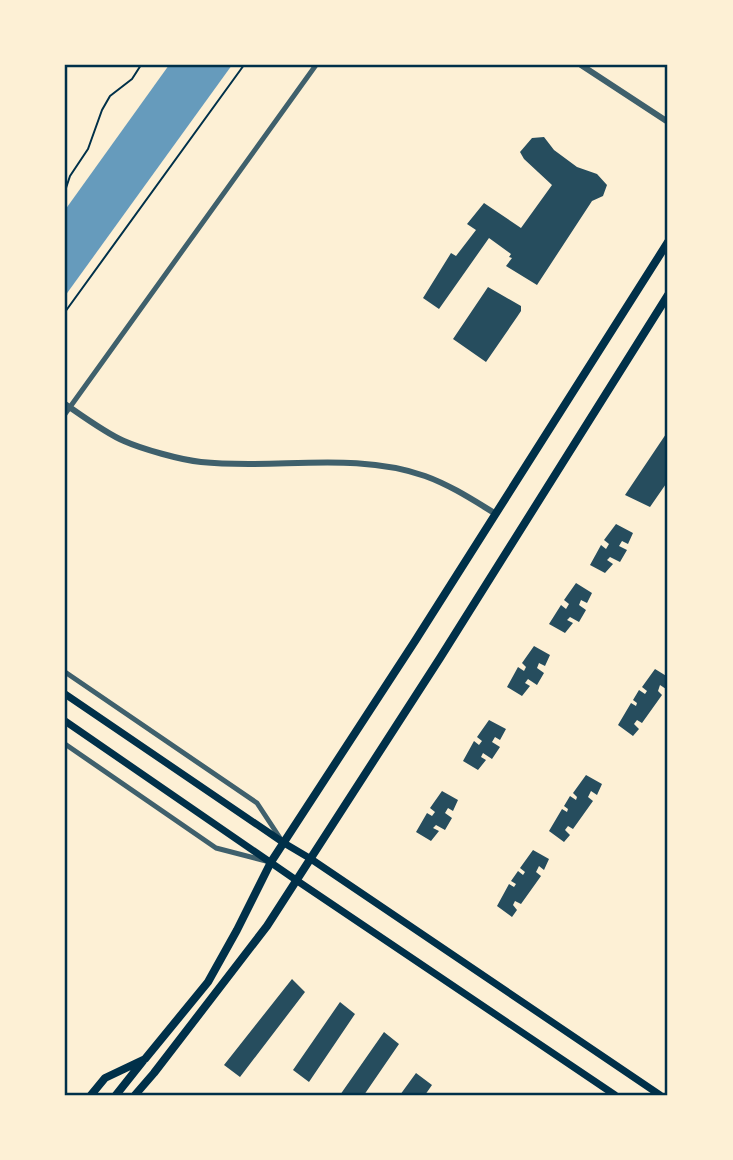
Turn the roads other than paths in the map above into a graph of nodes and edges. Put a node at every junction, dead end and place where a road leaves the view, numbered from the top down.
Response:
1 (316, 65) edge
2 (581, 65) edge
3 (668, 122) edge
4 (668, 242) edge
5 (668, 295) edge
6 (66, 409) edge
7 (496, 514) junction
8 (65, 672) edge
9 (65, 694) edge
10 (65, 721) edge
11 (65, 744) edge
12 (284, 843) junction
13 (311, 859) junction
14 (271, 862) junction
15 (296, 880) junction
16 (145, 1059) junction
17 (91, 1095) edge
18 (116, 1095) edge
19 (135, 1095) edge
20 (615, 1095) edge
21 (660, 1095) edge

1 - 6 street
2 - 3 street
4 - 7 main road
5 - 13 main road
6 - 7 street
7 - 12 main road
8 - 12 street
9 - 12 main road
10 - 14 main road
11 - 14 street
12 - 13 main road
12 - 14 main road
13 - 15 main road
13 - 21 main road
14 - 15 main road
14 - 16 main road
15 - 19 main road
15 - 20 main road
16 - 17 main road
16 - 18 main road

